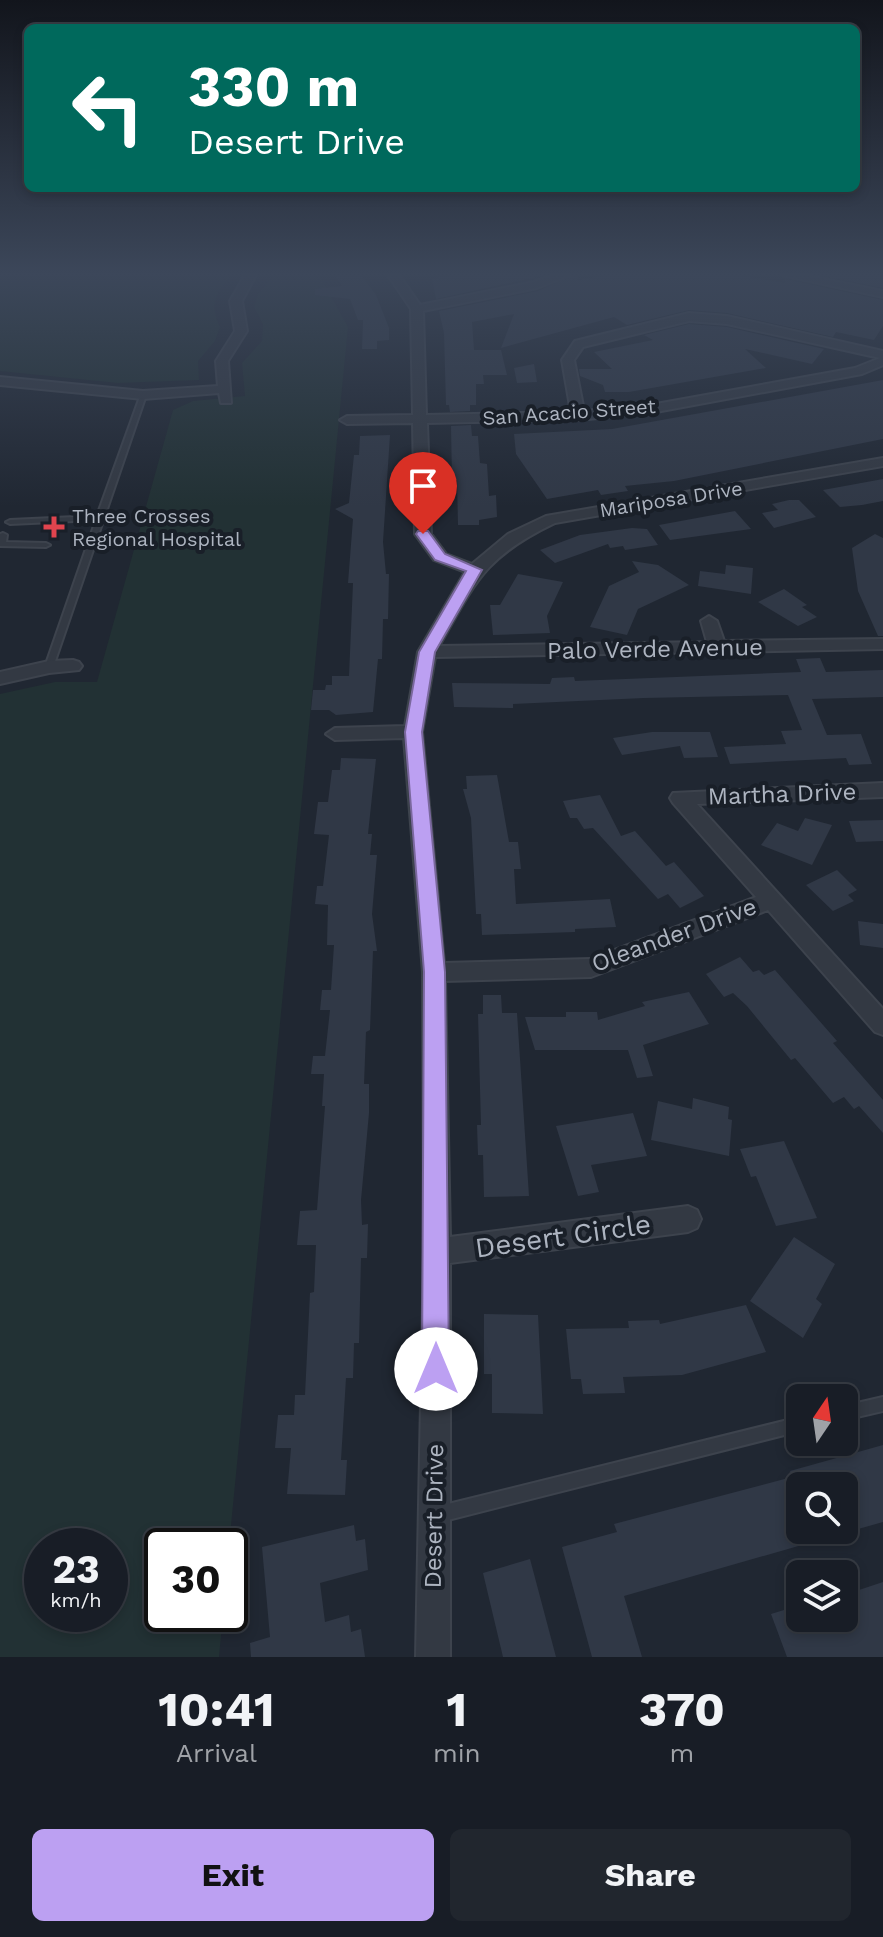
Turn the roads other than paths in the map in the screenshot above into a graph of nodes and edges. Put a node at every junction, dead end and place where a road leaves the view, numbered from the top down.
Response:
1 (227, 352) edge
2 (418, 352) edge
3 (573, 352) edge
4 (860, 352) edge
5 (883, 358) edge
6 (0, 381) edge
7 (143, 395) junction
8 (578, 416) junction
9 (420, 419) junction
10 (347, 420) dead end
11 (883, 462) edge
12 (101, 518) junction
13 (10, 522) dead end
14 (3, 535) dead end
15 (46, 545) dead end
16 (474, 570) junction
17 (709, 621) dead end
18 (883, 644) edge
19 (717, 648) junction
20 (427, 652) junction
21 (73, 666) dead end
22 (49, 667) junction
23 (0, 678) edge
24 (413, 732) junction
25 (335, 734) dead end
26 (883, 790) edge
27 (770, 901) junction
28 (434, 972) junction
29 (880, 1018) edge
30 (688, 1219) dead end
31 (437, 1252) junction
32 (883, 1404) edge
33 (858, 1410) edge
34 (786, 1427) edge
35 (434, 1515) junction
36 (433, 1657) edge

1 - 7 street
2 - 9 street
3 - 8 street
4 - 5 street
5 - 8 street, San Acacio Street
6 - 7 street
7 - 12 lane
8 - 9 street, San Acacio Street
9 - 10 street, San Acacio Street
9 - 16 street
11 - 16 street, Mariposa Drive
12 - 13 lane
12 - 22 lane
14 - 15 lane
16 - 20 street, Desert Drive
17 - 19 street
18 - 19 street, Palo Verde Avenue
19 - 20 street, Palo Verde Avenue
20 - 24 street, Desert Drive
21 - 22 street
22 - 23 street
24 - 25 street
24 - 28 street, Desert Drive
26 - 27 street, Martha Drive
27 - 28 street, Oleander Drive
27 - 29 street
28 - 31 street, Desert Drive
30 - 31 street, Desert Circle
31 - 35 street, Desert Drive
32 - 33 lane
34 - 35 lane
35 - 36 street, Desert Drive

